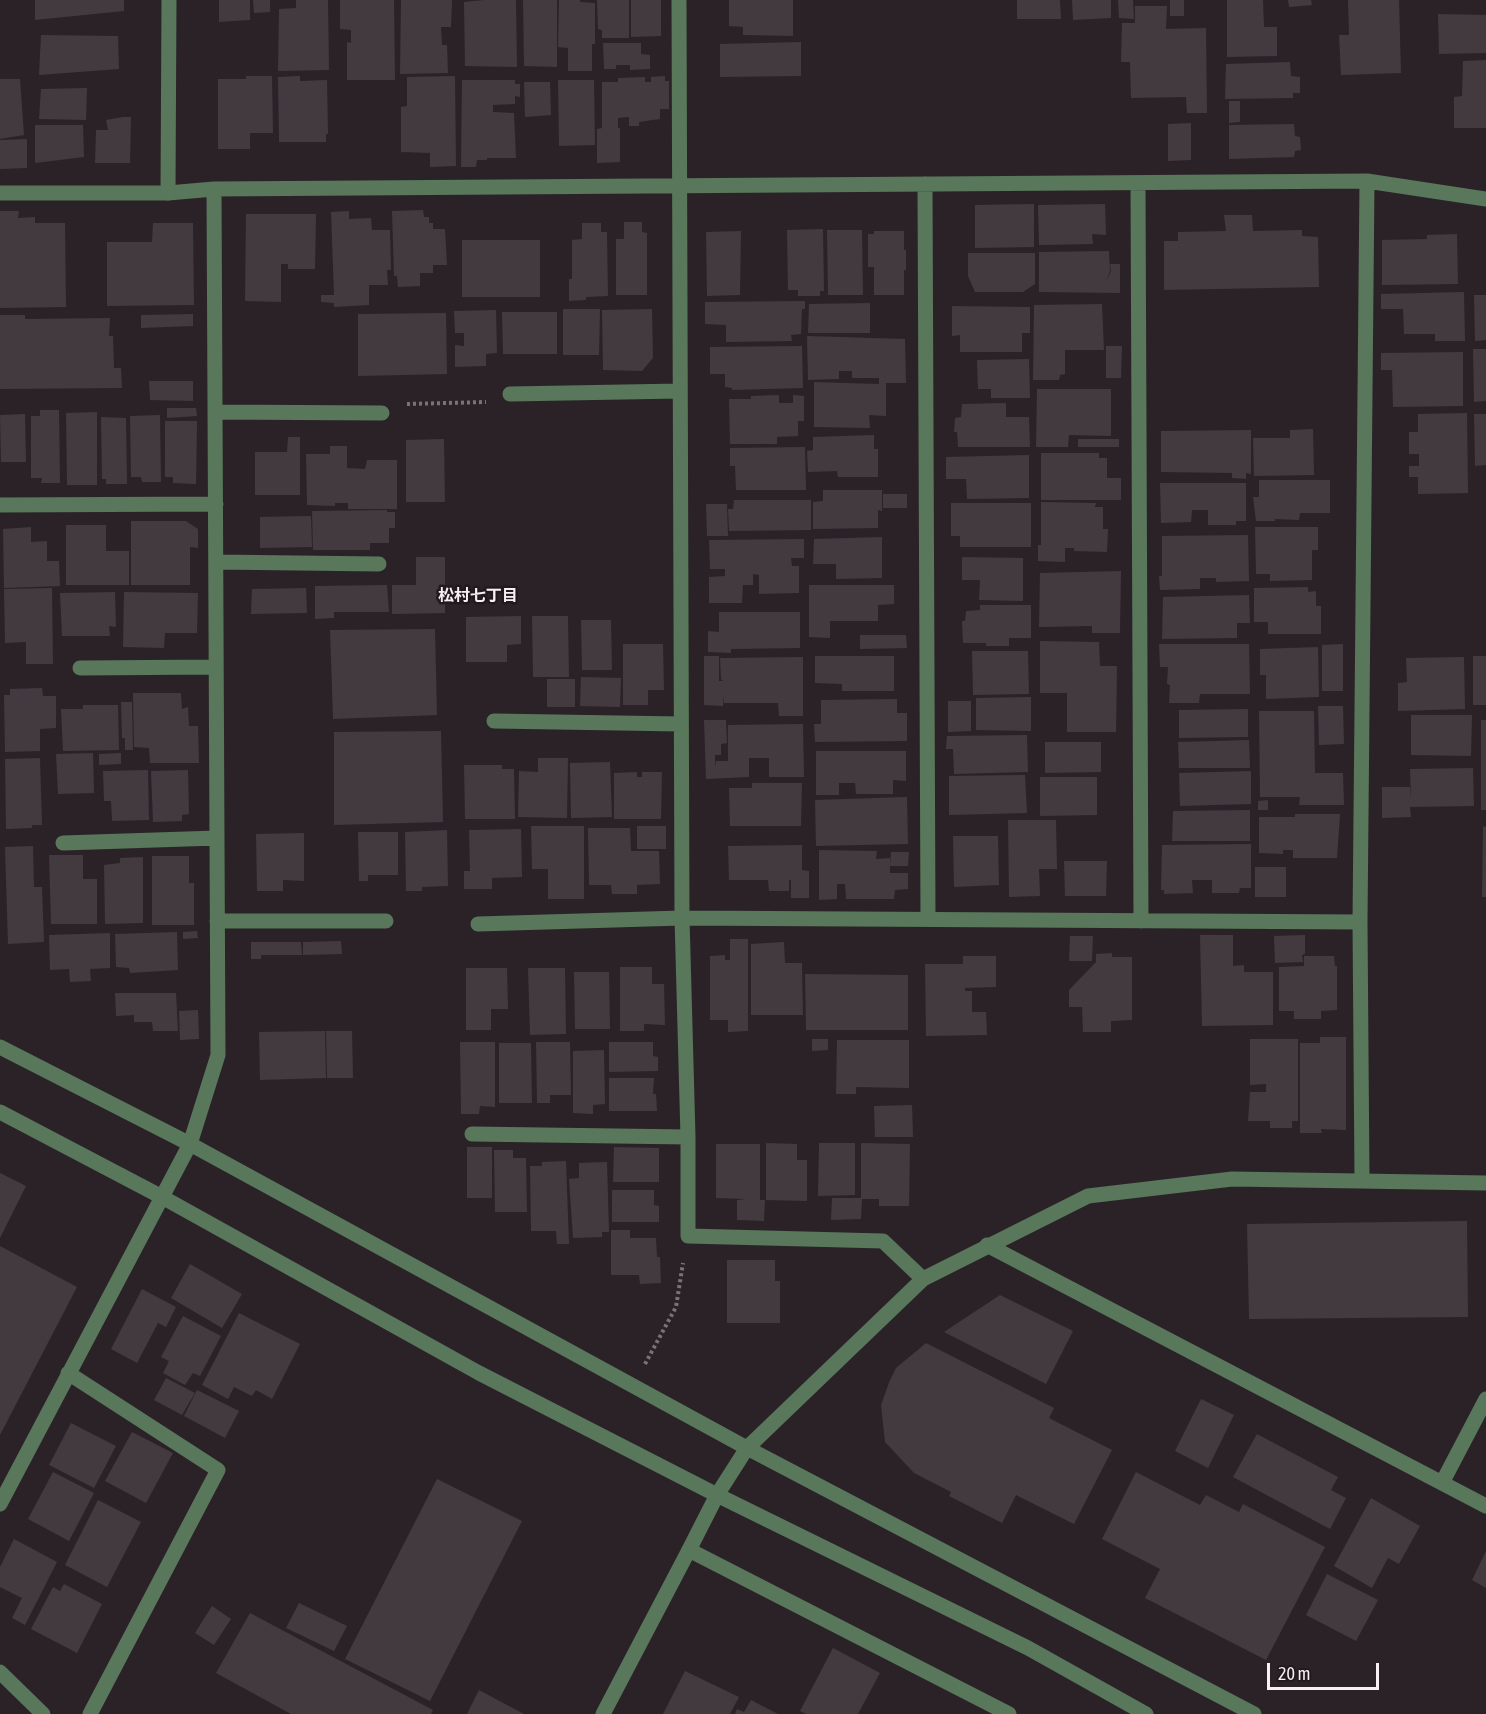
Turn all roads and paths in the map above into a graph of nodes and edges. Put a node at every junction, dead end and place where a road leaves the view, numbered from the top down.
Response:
1 (169, 0) edge
2 (679, 0) edge
3 (1366, 181) junction
4 (1138, 183) junction
5 (925, 184) junction
6 (680, 185) junction
7 (214, 189) junction
8 (0, 193) edge
9 (168, 193) junction
10 (1486, 199) edge
11 (680, 391) junction
12 (510, 394) joint
13 (215, 412) junction
14 (382, 413) joint
15 (216, 504) junction
16 (0, 505) edge
17 (216, 561) junction
18 (380, 564) dead end
19 (216, 667) junction
20 (80, 668) dead end
21 (495, 721) dead end
22 (681, 724) junction
23 (217, 838) junction
24 (63, 843) dead end
25 (682, 918) junction
26 (928, 920) junction
27 (217, 921) junction
28 (386, 921) dead end
29 (1141, 921) junction
30 (1360, 922) junction
31 (478, 924) dead end
32 (0, 1047) edge
33 (0, 1112) edge
34 (472, 1134) dead end
35 (688, 1137) junction
36 (190, 1144) junction
37 (1362, 1180) junction
38 (1486, 1183) edge
39 (162, 1197) junction
40 (688, 1236) junction
41 (987, 1245) junction
42 (923, 1279) junction
43 (68, 1373) junction
44 (633, 1385) junction
45 (1486, 1399) edge
46 (747, 1448) junction
47 (1442, 1483) junction
48 (717, 1495) junction
49 (0, 1504) edge
50 (1486, 1506) edge
51 (689, 1550) junction
52 (0, 1672) edge
53 (43, 1714) edge
54 (90, 1714) edge
55 (603, 1714) edge
56 (1009, 1714) edge
57 (1146, 1714) edge
58 (1254, 1714) edge

1 - 9 street
2 - 6 street
3 - 4 street
3 - 10 street
3 - 30 street
4 - 5 street
4 - 29 street
5 - 6 street
5 - 26 street
6 - 7 street
6 - 11 street
7 - 9 street
7 - 13 street
8 - 9 street
11 - 12 street
11 - 22 street
12 - 14 path
13 - 14 street
13 - 15 street
15 - 16 street
15 - 17 street
17 - 18 street
17 - 19 street
19 - 20 street
19 - 23 street
21 - 22 street
22 - 25 street
23 - 24 street
23 - 27 street
25 - 26 street
25 - 31 street
25 - 35 street
26 - 29 street
27 - 28 street
27 - 36 street
29 - 30 street
30 - 37 street
32 - 36 street
33 - 39 street
34 - 35 street
35 - 40 street
36 - 39 street
36 - 44 street
37 - 38 street
37 - 41 street
39 - 43 street
39 - 48 street
40 - 42 street
40 - 44 path
41 - 42 street
41 - 47 street
42 - 46 street
43 - 49 street
43 - 54 street
44 - 46 street
45 - 47 street
46 - 48 street
46 - 58 street
47 - 50 street
48 - 51 street
48 - 57 street
51 - 55 street
51 - 56 street
52 - 53 street

